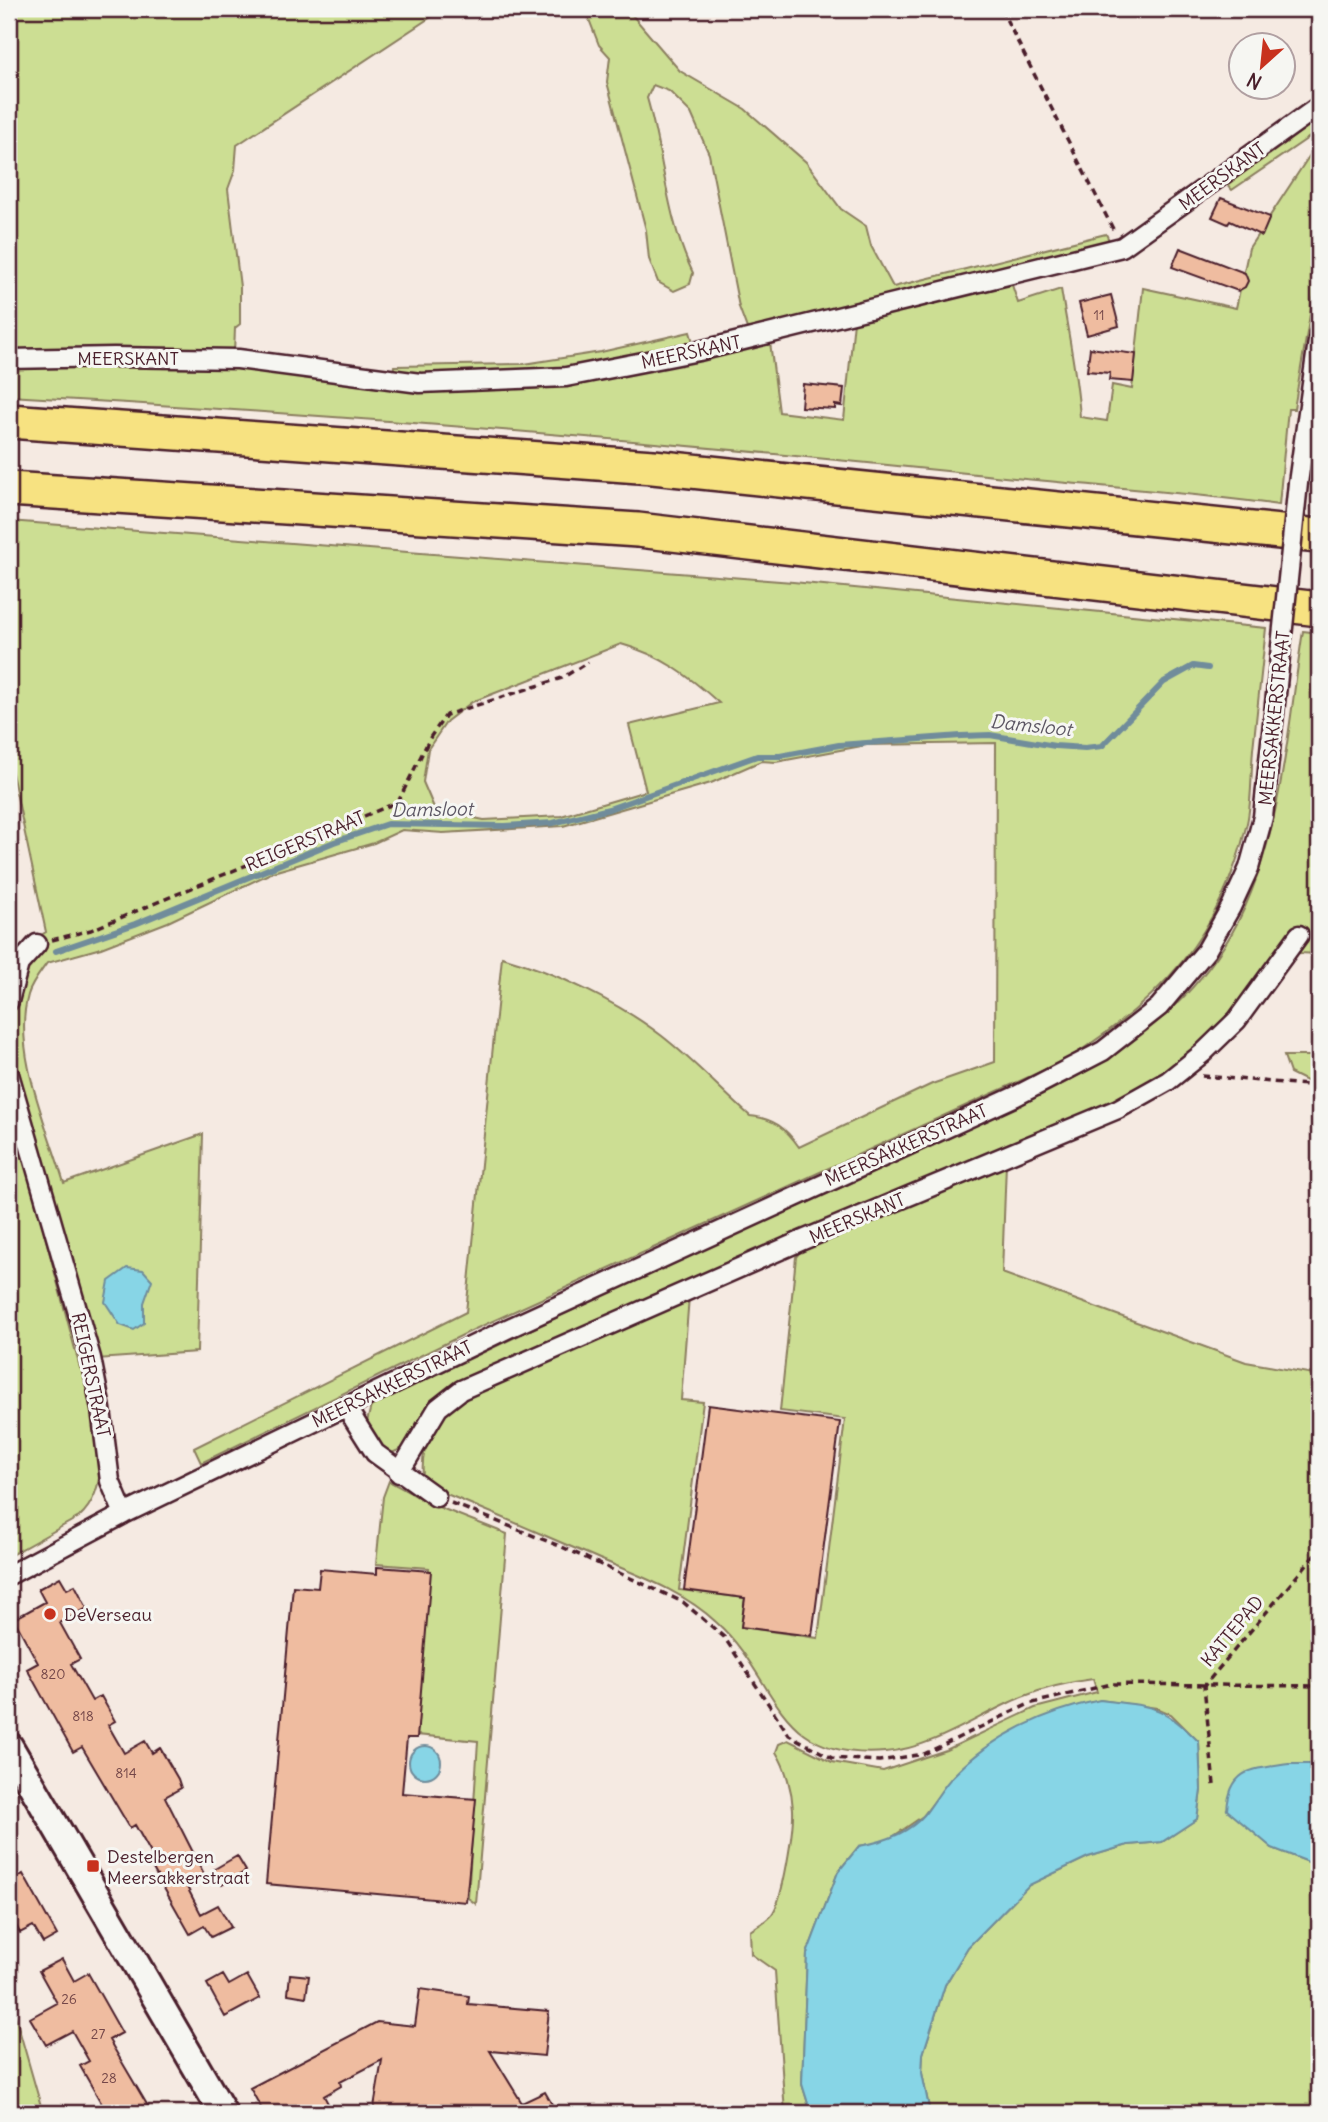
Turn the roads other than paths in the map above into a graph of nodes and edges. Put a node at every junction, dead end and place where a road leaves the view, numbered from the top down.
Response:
1 (1319, 106) edge
2 (1319, 334) edge
3 (9, 359) edge
4 (9, 421) edge
5 (9, 489) edge
6 (1319, 536) edge
7 (1319, 609) edge
8 (1298, 934) dead end
9 (37, 944) road end
10 (9, 1000) edge
11 (9, 1074) edge
12 (346, 1407) junction
13 (399, 1473) junction
14 (436, 1497) road end
15 (124, 1514) junction
16 (9, 1575) edge
17 (9, 1746) edge
18 (223, 2113) edge

1 - 3 street, MEERSKANT
2 - 12 street, MEERSAKKERSTRAAT, bridge
4 - 6 highway
5 - 7 highway
8 - 13 street, MEERSKANT
9 - 10 street
11 - 15 street, REIGERSTRAAT
12 - 13 street
12 - 15 street, MEERSAKKERSTRAAT
13 - 14 street
15 - 16 street, MEERSAKKERSTRAAT
17 - 18 main road

